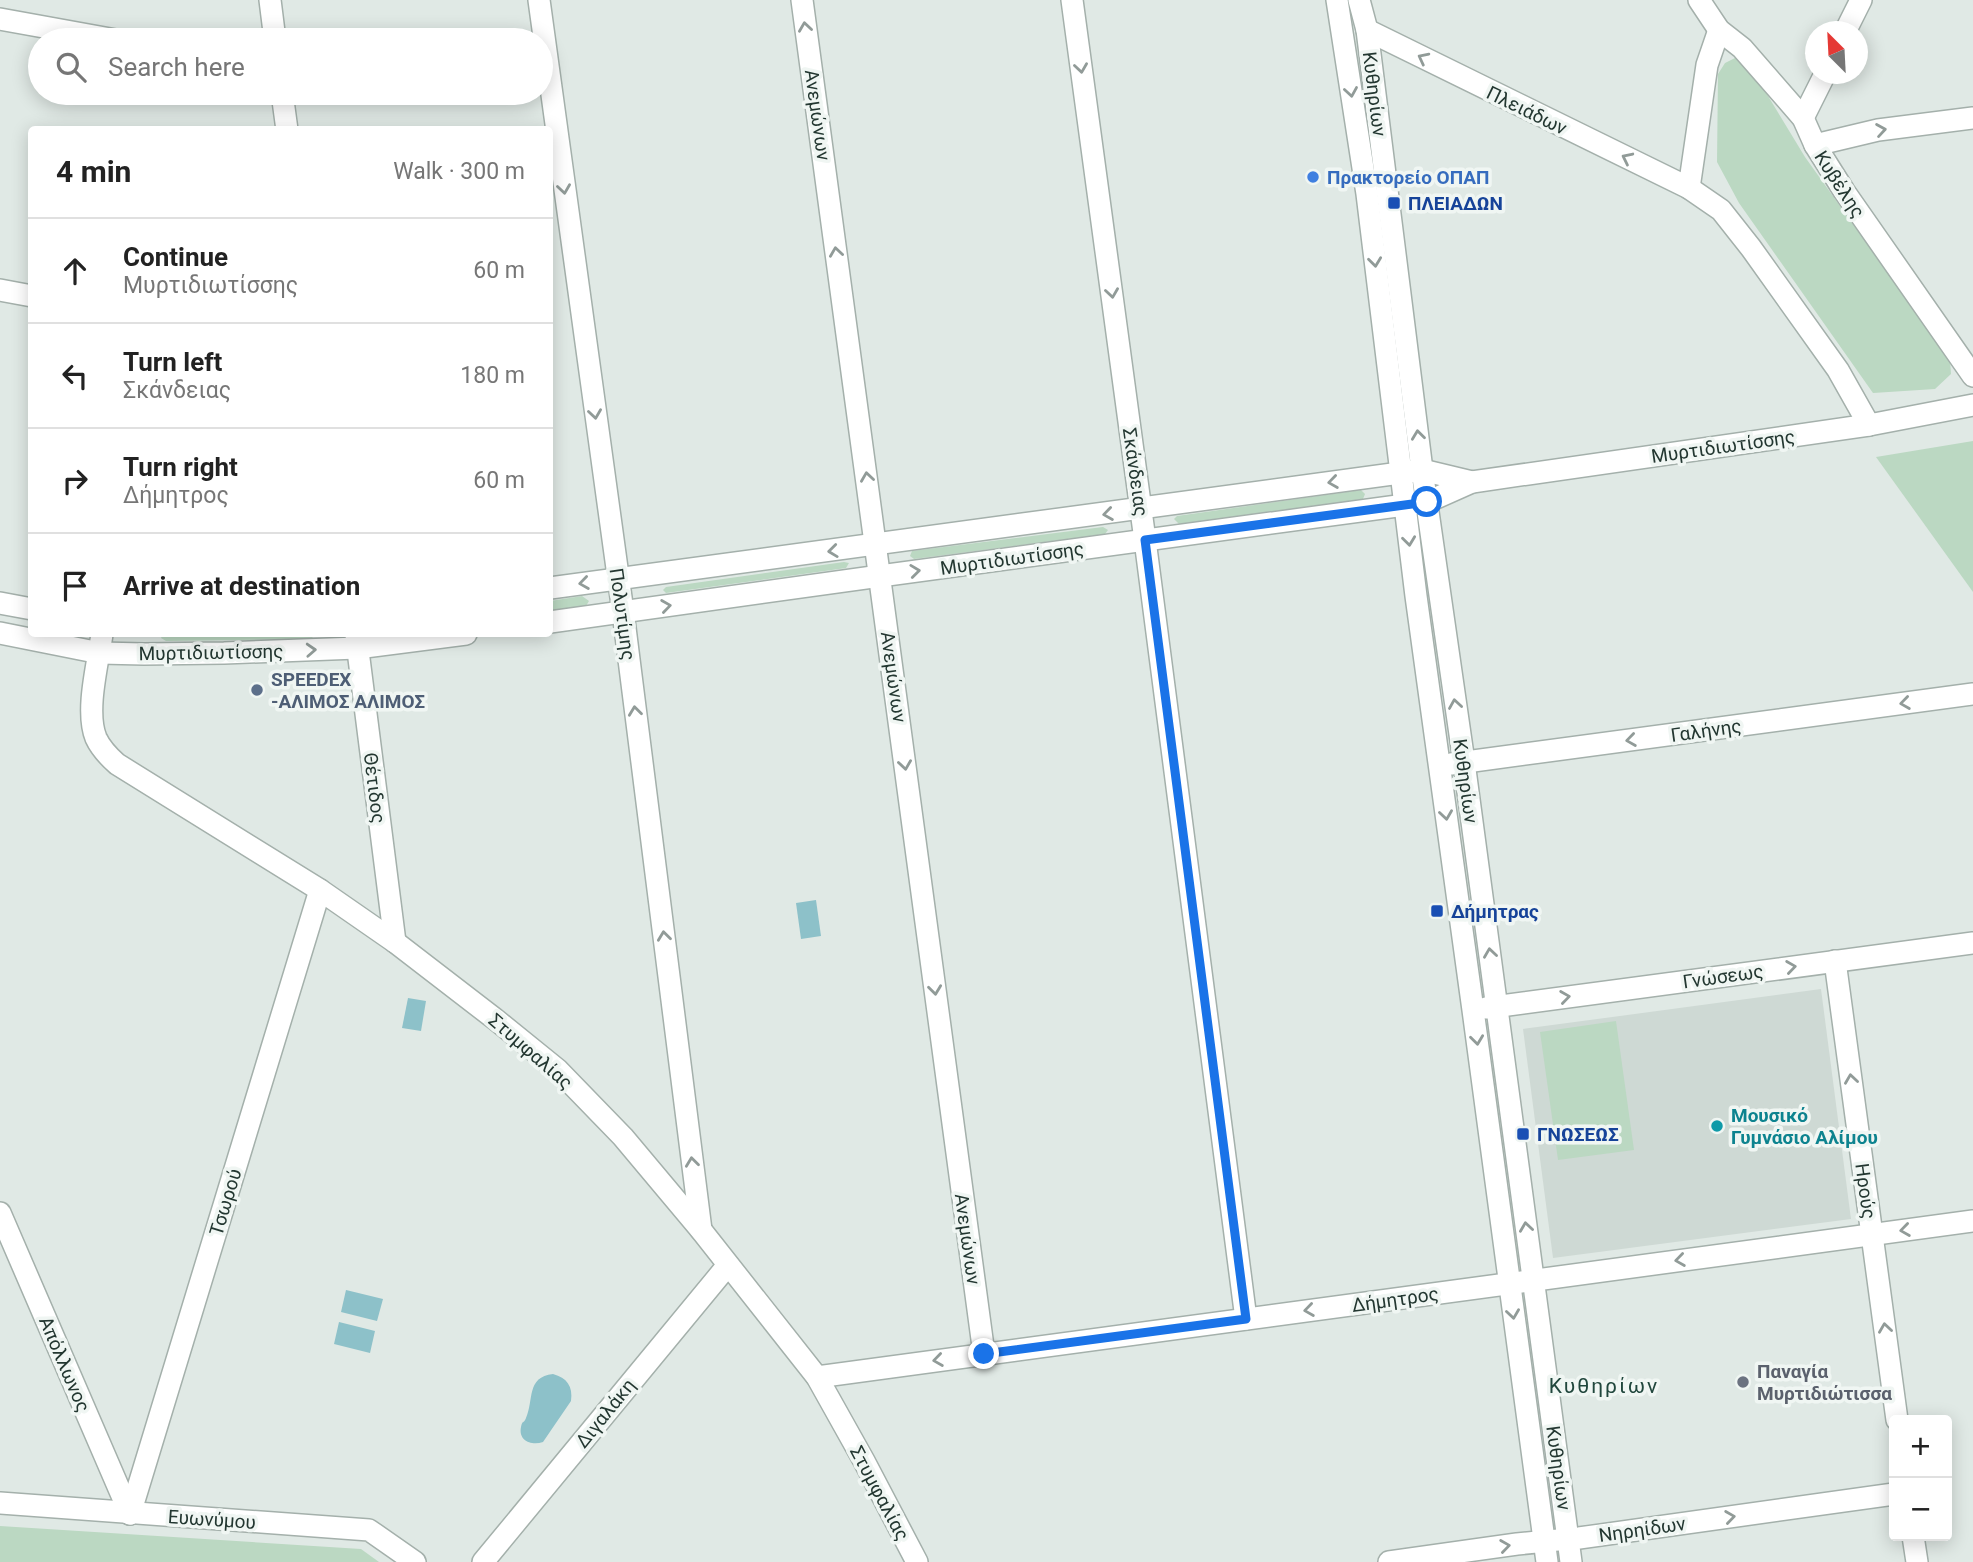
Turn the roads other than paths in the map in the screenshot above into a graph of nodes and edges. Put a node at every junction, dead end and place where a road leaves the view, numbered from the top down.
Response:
1 (270, 0) edge
2 (538, 0) edge
3 (802, 0) edge
4 (1072, 0) edge
5 (1337, 0) edge
6 (1359, 0) edge
7 (1699, 0) edge
8 (1861, 0) edge
9 (0, 19) edge
10 (1850, 21) edge
11 (50, 28) edge
12 (274, 28) edge
13 (542, 28) edge
14 (1367, 30) junction
15 (1719, 30) junction
16 (1820, 84) edge
17 (284, 105) edge
18 (553, 105) edge
19 (1802, 118) junction
20 (1973, 118) edge
21 (287, 126) edge
22 (1815, 145) junction
23 (1689, 188) junction
24 (0, 290) edge
25 (28, 295) edge
26 (1973, 376) edge
27 (1973, 405) edge
28 (1869, 425) junction
29 (1422, 470) junction
30 (1401, 473) junction
31 (1472, 482) junction
32 (1427, 502) junction
33 (1405, 505) junction
34 (1141, 509) junction
35 (1145, 540) junction
36 (876, 545) junction
37 (880, 576) junction
38 (618, 579) junction
39 (553, 588) edge
40 (0, 603) edge
41 (28, 608) edge
42 (622, 612) junction
43 (553, 622) edge
44 (0, 633) edge
45 (28, 636) edge
46 (40, 637) edge
47 (419, 637) edge
48 (356, 641) edge
49 (101, 643) edge
50 (1973, 694) edge
51 (1464, 762) junction
52 (1439, 765) junction
53 (320, 890) junction
54 (395, 942) junction
55 (1973, 943) edge
56 (1835, 961) junction
57 (1497, 1006) junction
58 (1473, 1010) junction
59 (0, 1213) edge
60 (1973, 1221) edge
61 (701, 1230) junction
62 (1872, 1234) junction
63 (728, 1265) junction
64 (1534, 1280) junction
65 (1509, 1283) junction
66 (1246, 1319) junction
67 (984, 1354) junction
68 (817, 1377) junction
69 (1896, 1415) edge
70 (1889, 1495) edge
71 (0, 1503) edge
72 (130, 1514) junction
73 (1568, 1539) junction
74 (1914, 1541) edge
75 (1545, 1552) edge
76 (415, 1562) edge
77 (483, 1562) edge
78 (917, 1562) edge
79 (1389, 1562) edge
80 (1571, 1562) edge
81 (1917, 1562) edge

1 - 12 street
2 -> 13 street, Πολυτίμης
36 -> 3 street, Ανεμώνων
4 -> 34 street, Σκάνδειας
5 -> 30 street, Κυθηρίων
6 - 14 street, Κυθηρίων
7 - 15 street, Κυβέλης
8 - 10 street
9 - 11 street
23 -> 14 street, Πλειάδων
29 -> 14 street, Κυθηρίων
15 - 19 street, Κυβέλης
15 - 23 street
16 - 19 street
17 - 21 street
18 -> 38 street, Πολυτίμης
19 - 22 street, Κυβέλης
22 -> 20 street
22 - 26 street, Κυβέλης
23 - 28 street, Πλειάδων
24 - 25 street
27 - 28 street, Μυρτιδιωτίσσης
28 - 31 street, Μυρτιδιωτίσσης
29 - 30 street, Μυρτιδιωτίσσης
29 - 31 street, Μυρτιδιωτίσσης
29 - 32 street, Κυθηρίων
30 - 33 street, Κυθηρίων
30 -> 34 street, Μυρτιδιωτίσσης
31 - 32 street, Μυρτιδιωτίσσης
32 - 33 street, Μυρτιδιωτίσσης
51 -> 32 street, Κυθηρίων
33 - 35 street, Μυρτιδιωτίσσης
33 -> 52 street, Κυθηρίων
34 - 35 street, Σκάνδειας
34 -> 36 street, Μυρτιδιωτίσσης
37 -> 35 street, Μυρτιδιωτίσσης
35 - 66 street, Σκάνδειας
36 - 37 street, Ανεμώνων
36 -> 38 street, Μυρτιδιωτίσσης
42 -> 37 street, Μυρτιδιωτίσσης
37 -> 67 street, Ανεμώνων
38 -> 39 street, Μυρτιδιωτίσσης
38 - 42 street, Πολυτίμης
40 - 41 street
42 - 43 street, Μυρτιδιωτίσσης
61 -> 42 street, Πολυτίμης
44 - 45 street, Μυρτιδιωτίσσης
46 - 49 street, Μυρτιδιωτίσσης
47 - 48 street, Μυρτιδιωτίσσης
49 -> 48 street, Μυρτιδιωτίσσης
48 - 54 street, Θέτιδος
49 - 53 street, Στυμφαλίας
50 -> 51 street, Γαλήνης
51 - 52 street, Γαλήνης
57 -> 51 street, Κυθηρίων
52 -> 58 street, Κυθηρίων
53 - 54 street, Στυμφαλίας
53 - 72 street, Τσωρού
54 - 61 street, Στυμφαλίας
55 - 56 street, Γνώσεως
57 -> 56 street, Γνώσεως
62 -> 56 street, Ηρούς
57 - 58 street, Γνώσεως
64 -> 57 street, Κυθηρίων
58 -> 65 street, Κυθηρίων
59 - 72 street, Απόλλωνος
60 -> 62 street, Δήμητρος
61 - 63 street, Στυμφαλίας
62 -> 64 street, Δήμητρος
69 -> 62 street, Ηρούς
63 - 68 street, Στυμφαλίας
63 - 77 street, Διγαλάκη
64 - 65 street, Δήμητρος
64 - 73 street, Κυθηρίων
65 -> 66 street, Δήμητρος
65 -> 75 street, Κυθηρίων
66 - 67 street, Δήμητρος
67 -> 68 street, Δήμητρος
68 - 78 street, Στυμφαλίας
73 -> 70 street, Νηρηίδων
71 - 72 street, Ευωνύμου
72 - 76 street, Ευωνύμου
73 - 75 street, Νηρηίδων
73 - 80 street, Κυθηρίων
74 - 81 street
79 -> 75 street, Νηρηίδων

